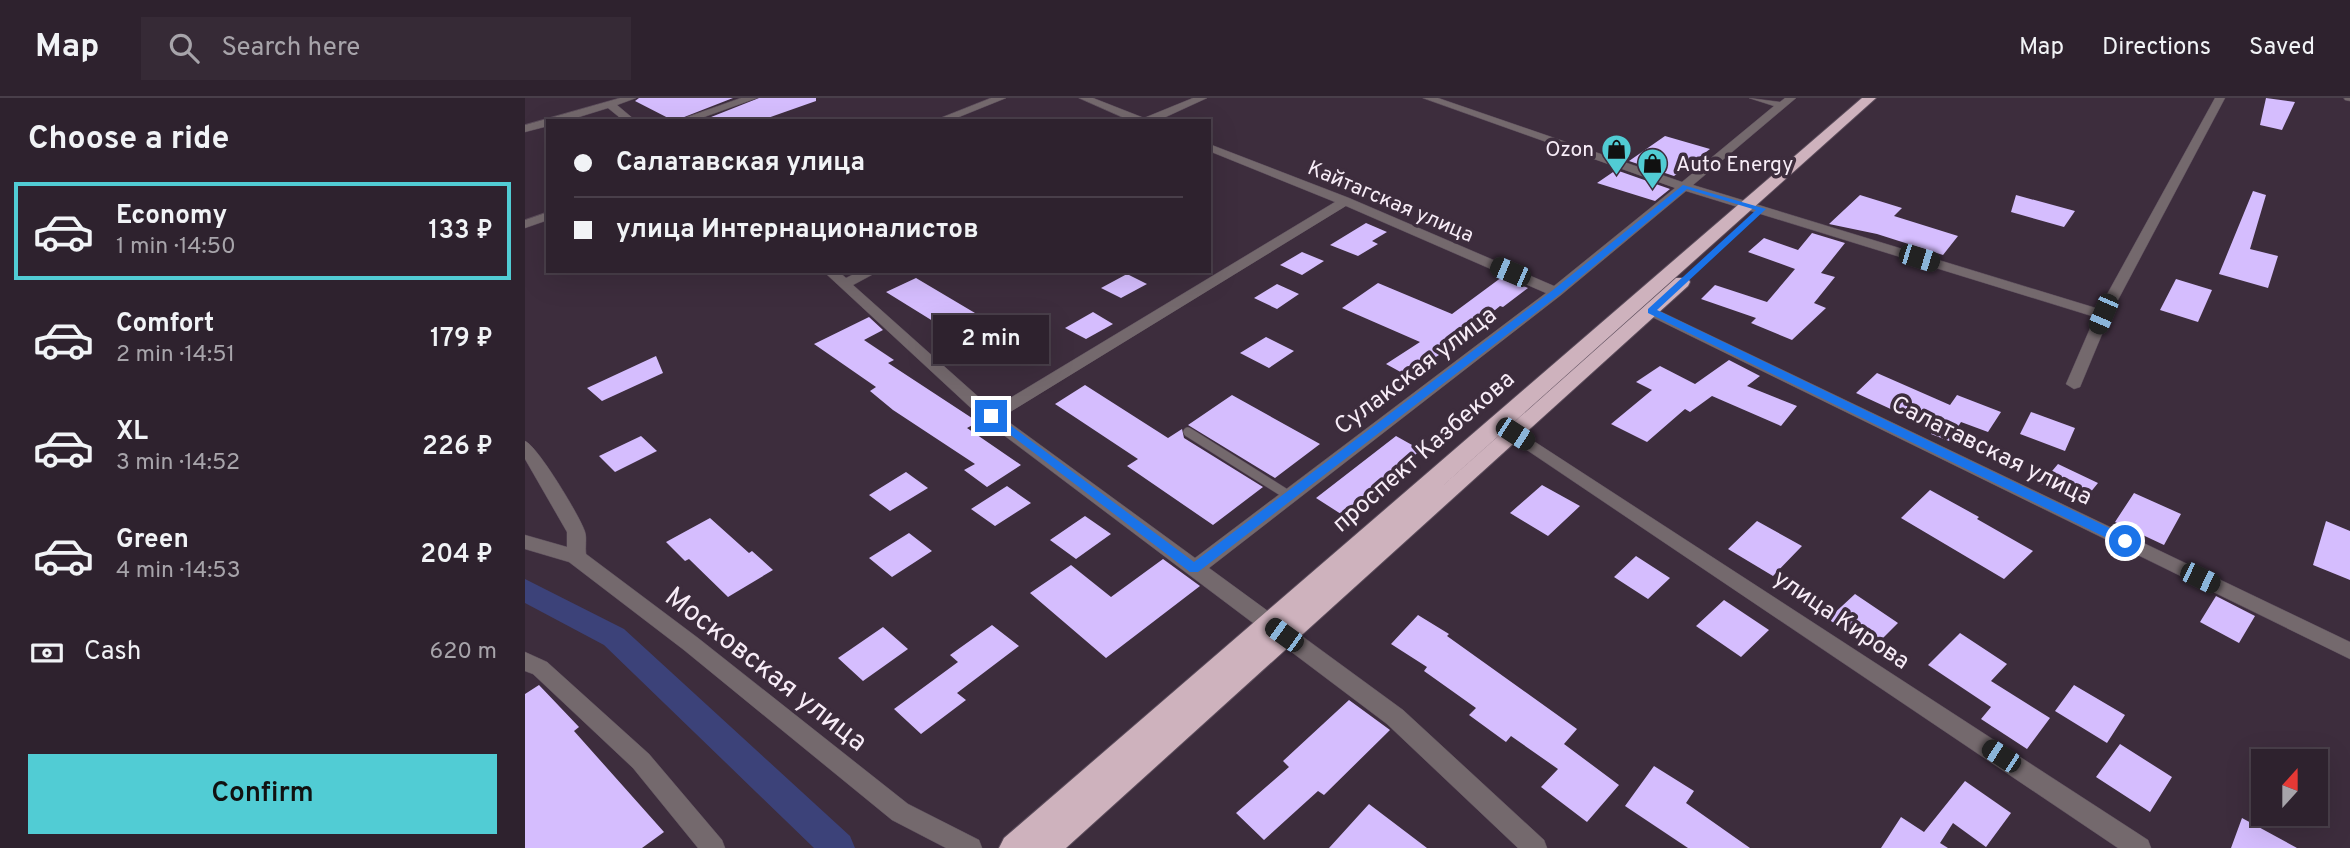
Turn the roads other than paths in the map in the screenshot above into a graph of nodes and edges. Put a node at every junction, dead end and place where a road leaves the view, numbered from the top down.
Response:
1 (631, 98) edge
2 (752, 98) edge
3 (1001, 98) edge
4 (1084, 98) edge
5 (1202, 98) edge
6 (1428, 98) edge
7 (1754, 98) edge
8 (1870, 98) edge
9 (1885, 98) edge
10 (2220, 98) edge
11 (1786, 102) edge
12 (609, 104) junction
13 (560, 119) edge
14 (628, 119) edge
15 (687, 119) edge
16 (943, 119) edge
17 (1137, 119) edge
18 (1152, 119) edge
19 (546, 123) edge
20 (525, 129) edge
21 (1211, 148) edge
22 (1685, 187) junction
23 (1345, 201) junction
24 (1755, 207) junction
25 (546, 217) edge
26 (525, 224) edge
27 (833, 273) edge
28 (868, 273) edge
29 (846, 283) junction
30 (1556, 292) junction
31 (1651, 311) junction
32 (2103, 314) junction
33 (2074, 384) dead end
34 (991, 416) junction
35 (1188, 432) dead end
36 (1515, 434) junction
37 (525, 447) edge
38 (1288, 495) junction
39 (525, 542) edge
40 (576, 557) junction
41 (1194, 569) junction
42 (1276, 630) junction
43 (2350, 650) edge
44 (530, 669) edge
45 (713, 848) edge
46 (970, 848) edge
47 (1014, 848) edge
48 (1045, 848) edge
49 (1535, 848) edge
50 (2139, 848) edge

1 - 12 street
2 - 15 street
3 - 16 street
4 - 17 street
5 - 18 street
6 - 22 street
7 - 11 street
8 - 24 highway, проспект Казбекова
9 - 24 highway, проспект Казбекова
10 - 32 street
11 - 22 street, Сулакская улица
12 - 13 street
12 - 14 street
19 - 20 street
21 - 23 street, Кайтагская улица
22 - 24 street
22 - 30 street, Сулакская улица
23 - 30 street, Кайтагская улица
23 - 34 street
24 - 31 highway, проспект Казбекова
24 - 32 street
24 - 42 highway, проспект Казбекова
25 - 26 street
27 - 29 street
28 - 29 street
29 - 34 street
30 - 38 street, Сулакская улица
31 - 36 highway, проспект Казбекова
31 - 43 street, Салатавская улица
32 - 33 street
34 - 41 street
35 - 38 lane
36 - 42 highway, проспект Казбекова
36 - 50 street, улица Кирова
37 - 40 street
38 - 41 street, Сулакская улица
39 - 40 street, Московская улица
40 - 46 street, Московская улица
41 - 42 street
42 - 47 highway, проспект Казбекова
42 - 48 highway, проспект Казбекова
42 - 49 street
44 - 45 street

